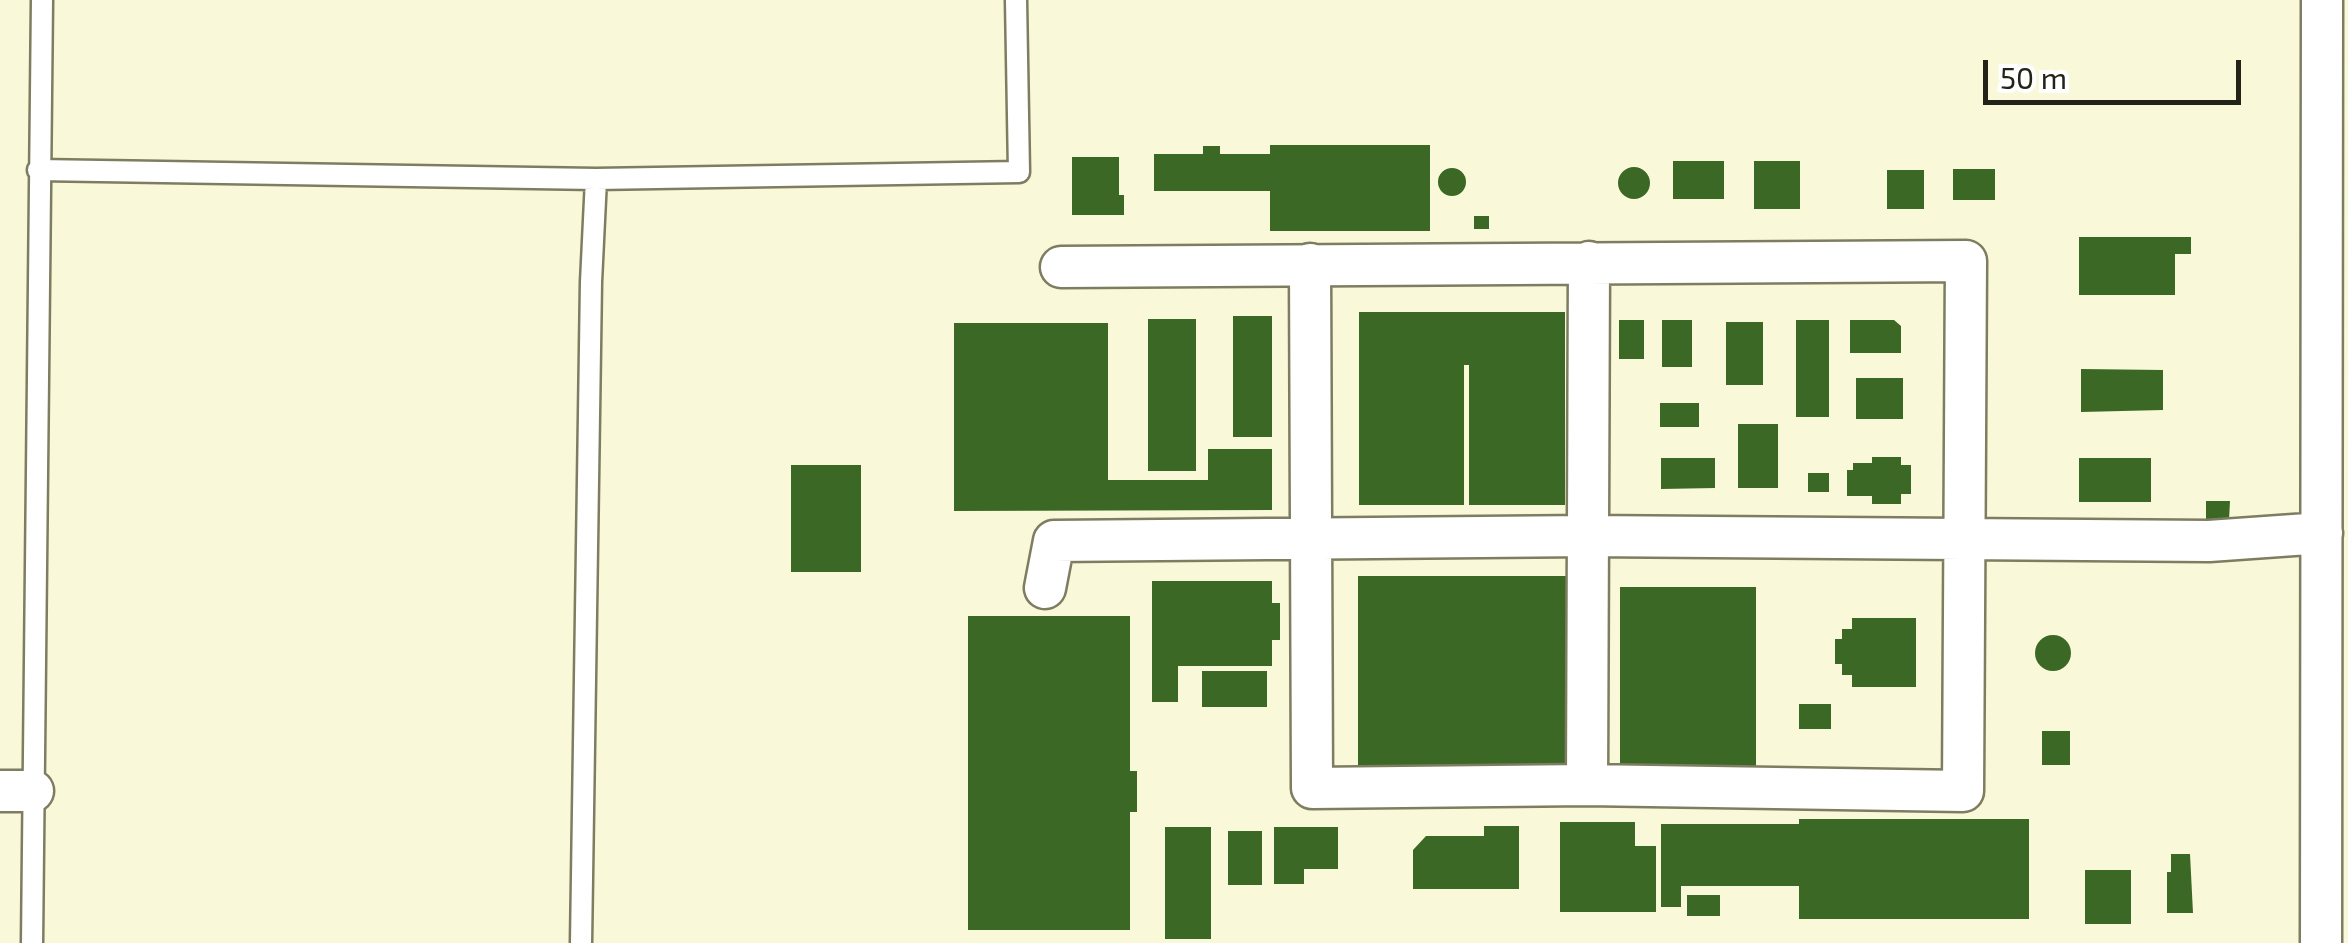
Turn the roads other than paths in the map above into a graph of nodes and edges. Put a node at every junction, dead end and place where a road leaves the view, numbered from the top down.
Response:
1 (42, 0) edge
2 (1016, 0) edge
3 (2322, 0) edge
4 (38, 170) junction
5 (596, 179) junction
6 (1588, 262) junction
7 (1310, 264) junction
8 (1062, 267) dead end
9 (2322, 534) junction
10 (1588, 536) junction
11 (1964, 539) junction
12 (1312, 540) junction
13 (1045, 588) dead end
14 (1588, 785) junction
15 (17, 791) edge
16 (32, 943) edge
17 (581, 943) edge
18 (2321, 943) edge

1 - 4 lane
2 - 5 lane
3 - 9 street
4 - 5 lane
4 - 15 lane
5 - 17 lane
6 - 7 street
6 - 10 street
6 - 11 street
7 - 8 street
7 - 12 street
9 - 11 street
9 - 18 street
10 - 11 street
10 - 12 street
10 - 14 street
11 - 14 street
12 - 13 street
12 - 14 street
15 - 16 lane

